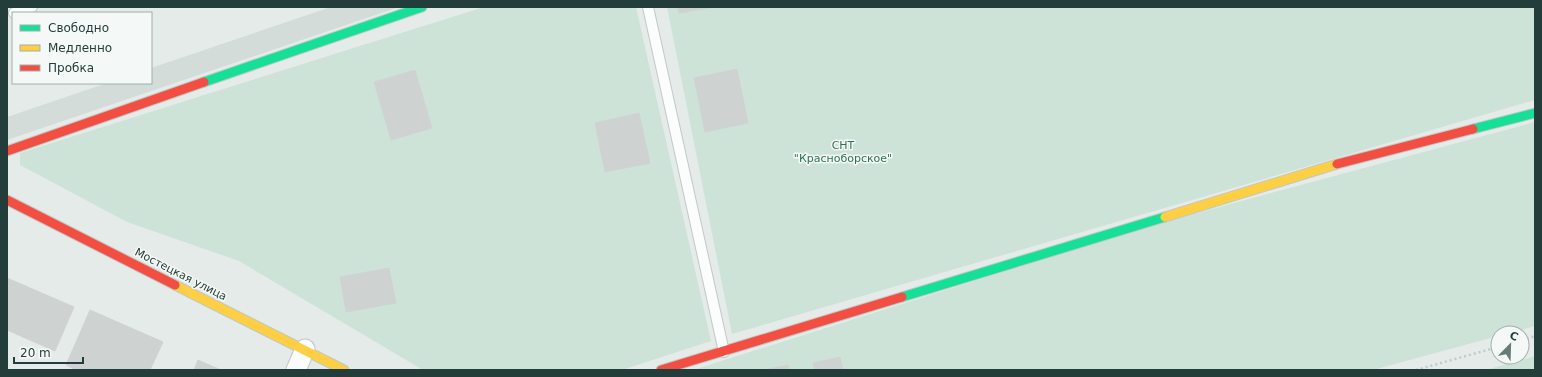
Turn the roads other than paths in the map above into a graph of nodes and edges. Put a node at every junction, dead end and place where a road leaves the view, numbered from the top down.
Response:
1 (32, 7) edge
2 (422, 7) edge
3 (648, 7) edge
4 (17, 12) edge
5 (1535, 113) edge
6 (7, 151) edge
7 (7, 200) edge
8 (305, 349) junction
9 (724, 352) junction
10 (296, 370) edge
11 (344, 370) edge
12 (661, 370) edge

1 - 4 lane
2 - 6 street
3 - 9 lane
5 - 9 street
7 - 8 street, Мостецкая улица
8 - 10 street
8 - 11 street, Мостецкая улица
9 - 12 street

